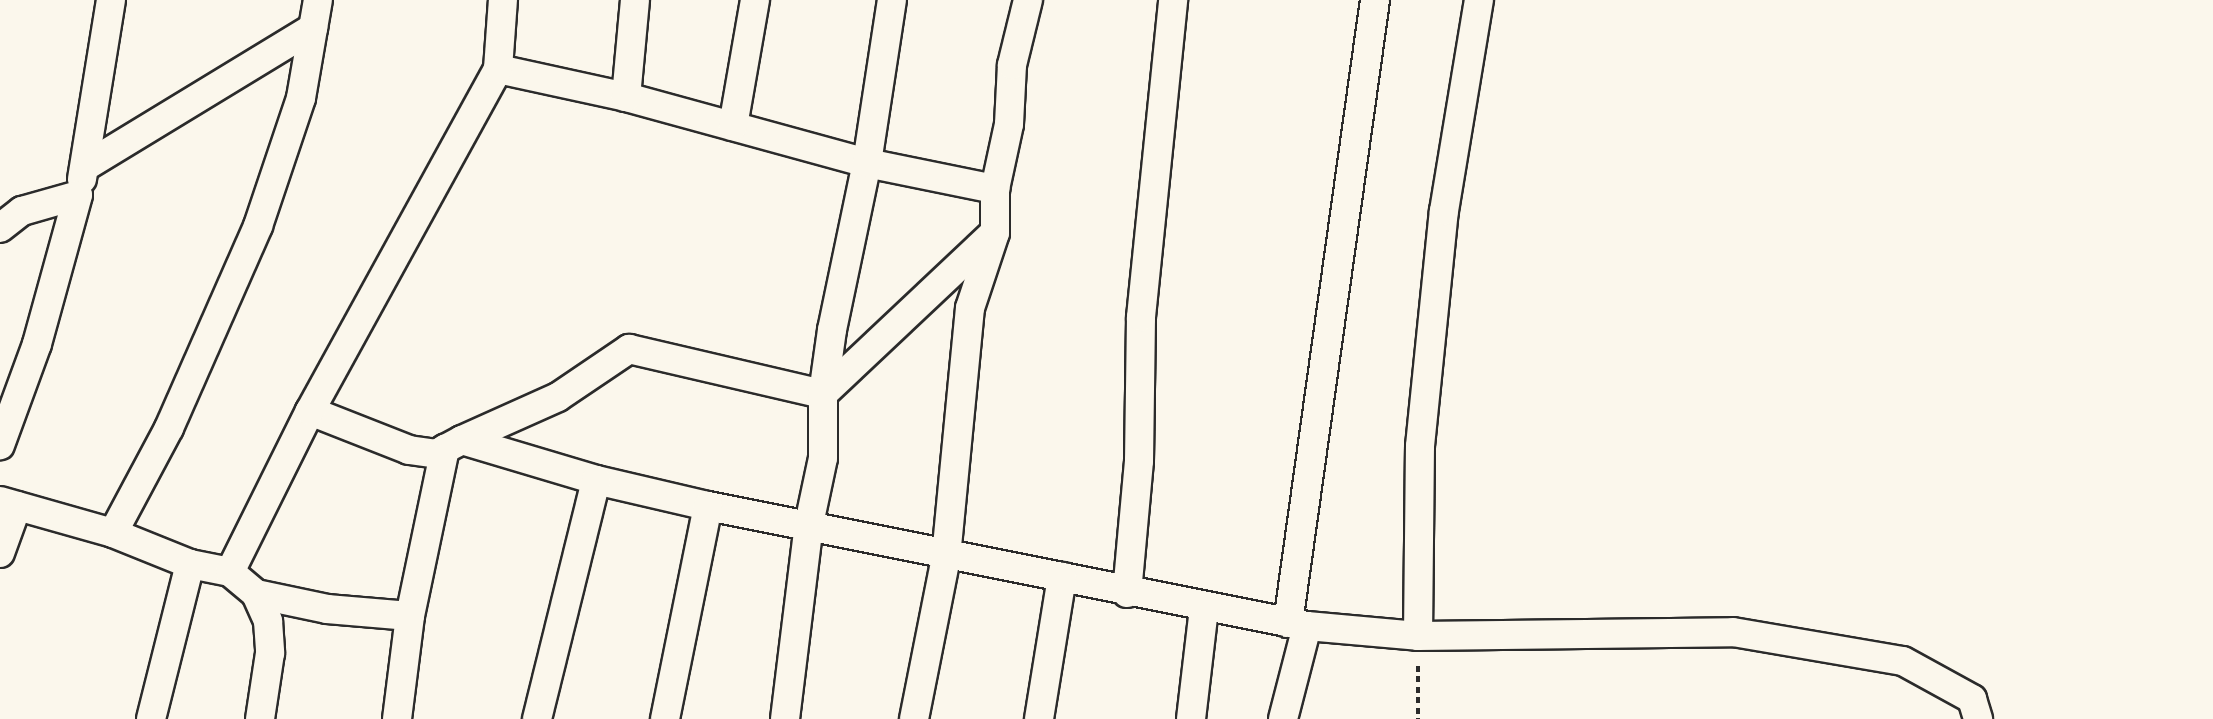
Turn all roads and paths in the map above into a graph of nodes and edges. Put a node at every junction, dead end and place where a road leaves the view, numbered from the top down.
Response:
1 (111, 0) edge
2 (318, 0) edge
3 (503, 0) edge
4 (635, 0) edge
5 (755, 0) edge
6 (892, 0) edge
7 (1028, 0) edge
8 (1173, 0) edge
9 (1375, 0) edge
10 (1479, 0) edge
11 (313, 28) junction
12 (498, 69) junction
13 (626, 97) junction
14 (733, 126) junction
15 (867, 163) junction
16 (86, 166) junction
17 (995, 189) junction
18 (78, 195) junction
19 (0, 228) edge
20 (995, 233) junction
21 (823, 394) junction
22 (310, 411) junction
23 (453, 444) junction
24 (0, 445) edge
25 (596, 480) junction
26 (8, 504) edge
27 (708, 506) junction
28 (809, 524) junction
29 (113, 532) junction
30 (0, 552) edge
31 (946, 557) junction
32 (190, 564) junction
33 (230, 572) junction
34 (1062, 577) junction
35 (1127, 593) junction
36 (256, 594) junction
37 (1204, 609) junction
38 (410, 616) junction
39 (1297, 624) junction
40 (1418, 636) junction
41 (151, 719) edge
42 (260, 719) edge
43 (397, 719) edge
44 (537, 719) edge
45 (665, 719) edge
46 (785, 719) edge
47 (914, 719) edge
48 (1040, 719) edge
49 (1191, 719) edge
50 (1283, 719) edge
51 (1418, 719) edge
52 (1978, 719) edge

1 - 16 street
2 - 11 street
3 - 12 street
4 - 13 street
5 - 14 street
6 - 15 street
7 - 17 street
8 - 35 street
9 - 39 street
10 - 40 street
11 - 16 street
11 - 29 street
12 - 13 street
12 - 22 street
13 - 14 street
14 - 15 street
15 - 17 street
15 - 21 street
16 - 18 street
17 - 20 street
18 - 19 street
18 - 24 street
20 - 21 street
20 - 31 street
21 - 23 street
21 - 28 street
22 - 23 street
22 - 33 street
23 - 25 street
23 - 38 street
25 - 27 street
25 - 44 street
26 - 29 street
26 - 30 street
27 - 28 street
27 - 45 street
28 - 31 street
28 - 46 street
29 - 32 street
31 - 34 street
31 - 47 street
32 - 33 street
32 - 41 street
33 - 36 street
34 - 35 street
34 - 48 street
35 - 37 street
36 - 38 street
36 - 42 street
37 - 39 street
37 - 49 street
38 - 43 street
39 - 40 street
39 - 50 street
40 - 51 path
40 - 52 street

